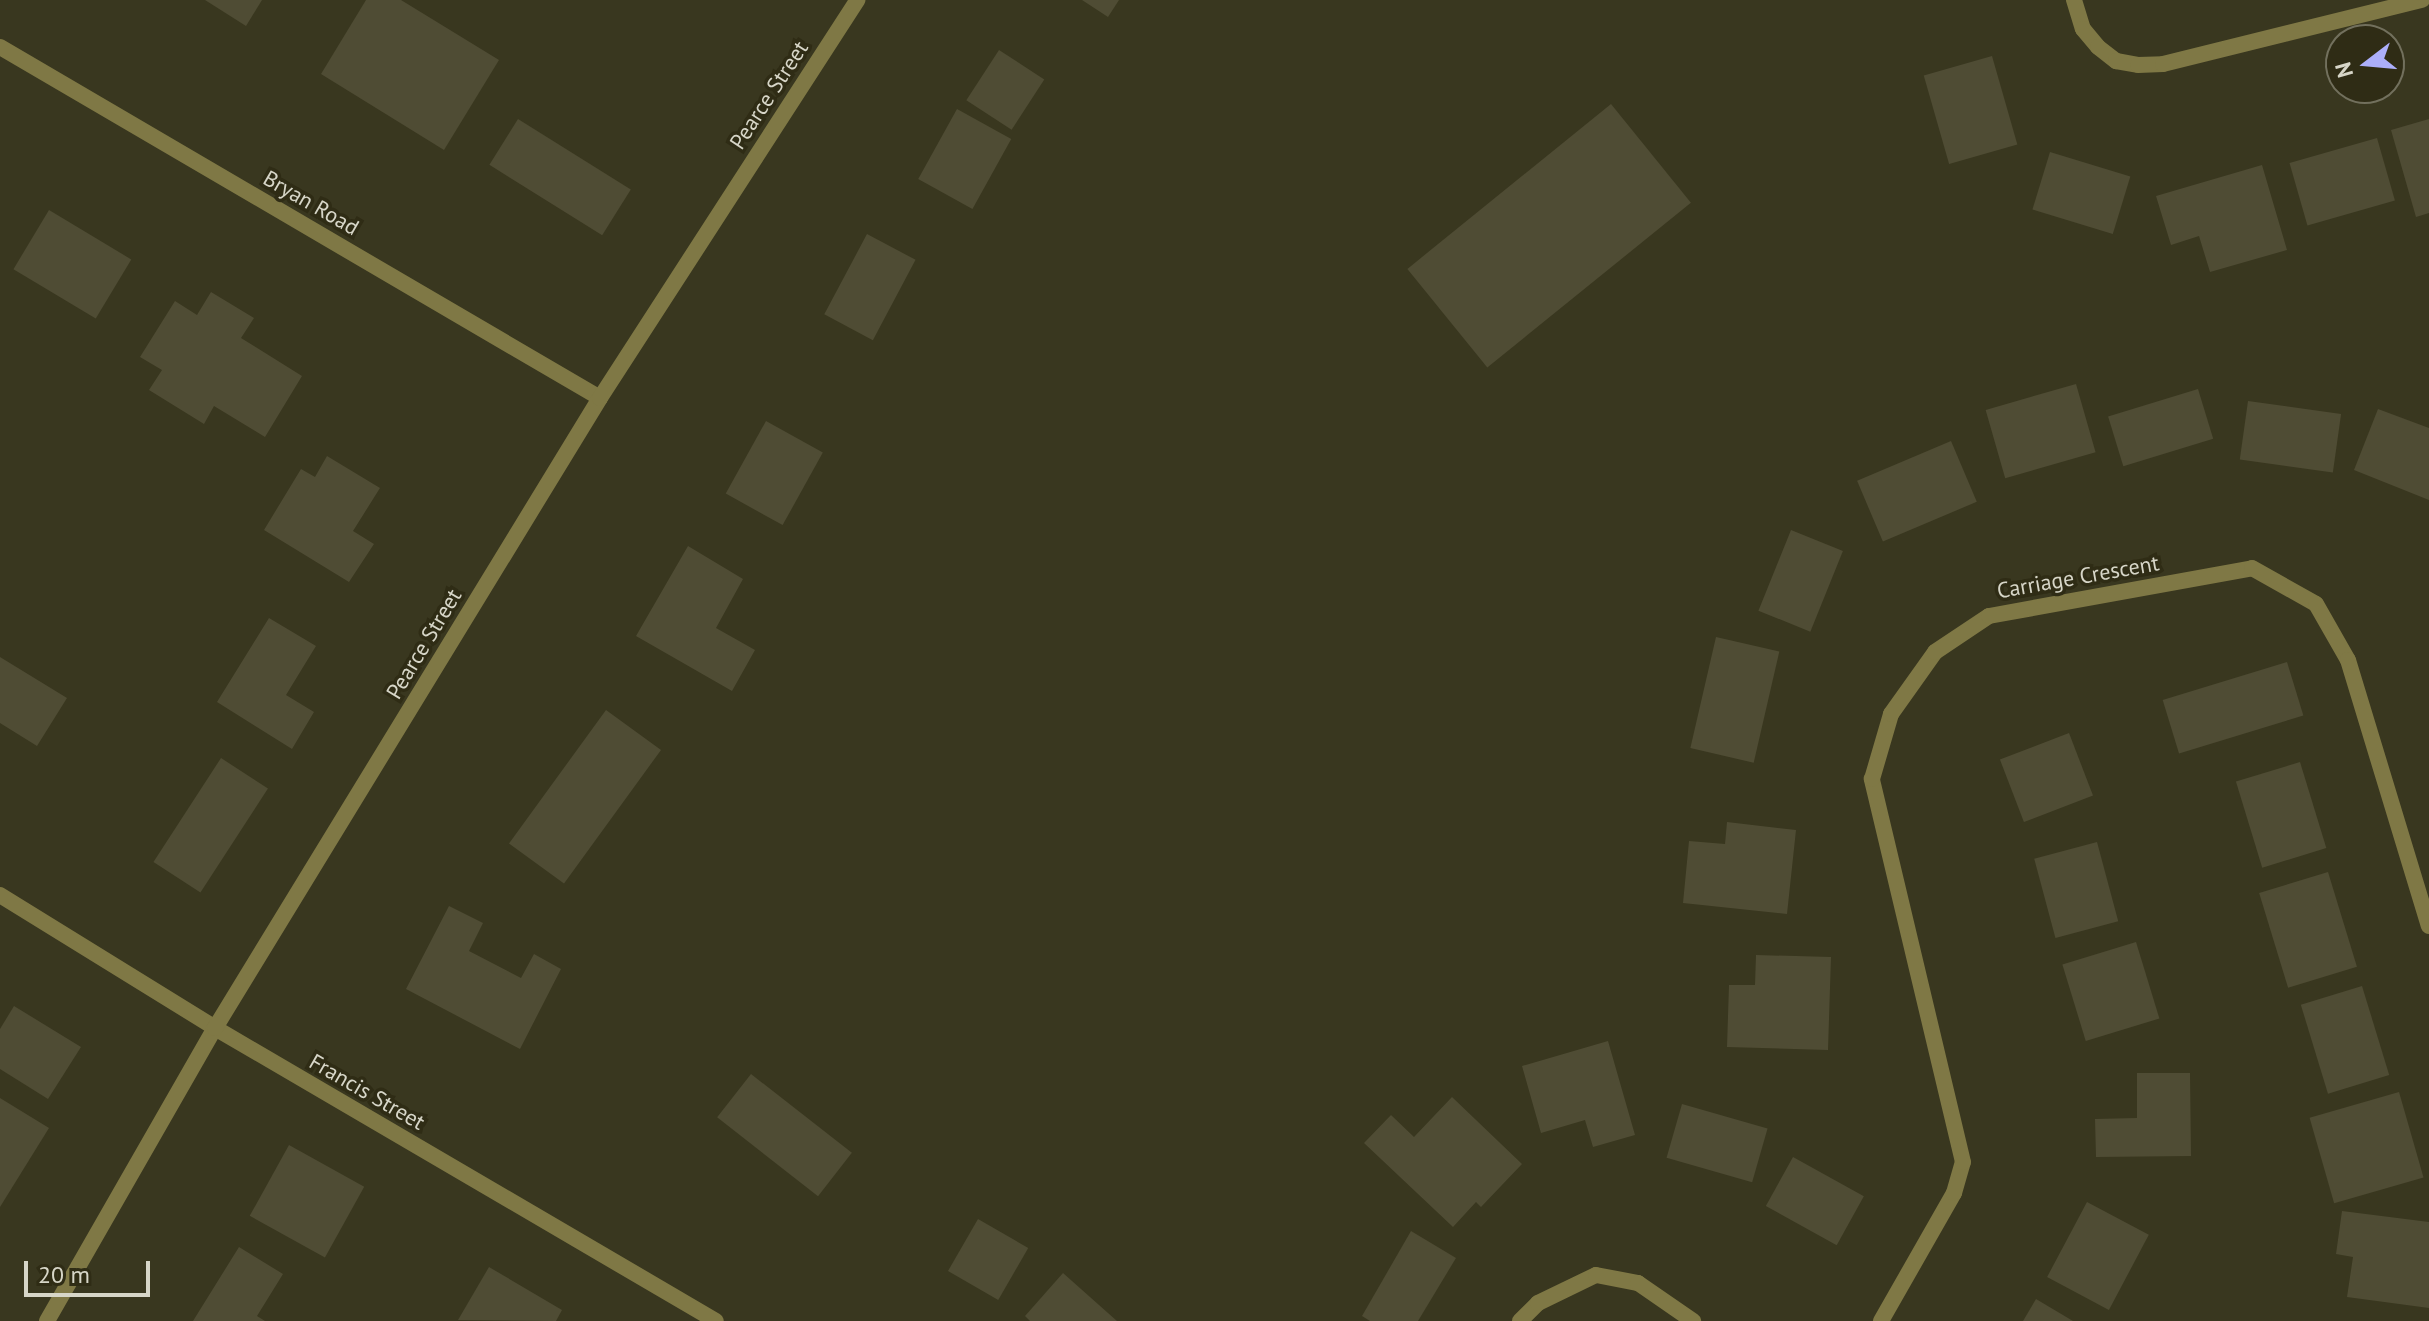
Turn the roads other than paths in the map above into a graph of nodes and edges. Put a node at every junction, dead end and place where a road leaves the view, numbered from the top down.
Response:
1 (857, 0) edge
2 (2074, 0) edge
3 (2422, 0) edge
4 (0, 47) edge
5 (600, 398) junction
6 (0, 895) edge
7 (2429, 926) edge
8 (215, 1028) junction
9 (47, 1321) edge
10 (716, 1321) edge
11 (1520, 1321) edge
12 (1693, 1321) edge
13 (1881, 1321) edge

1 - 5 street, Pearce Street
2 - 3 street
4 - 5 street, Bryan Road
5 - 8 street, Pearce Street
6 - 8 street, Francis Street
7 - 13 street, Carriage Crescent
8 - 9 street, Pearce Street
8 - 10 street, Francis Street
11 - 12 street

